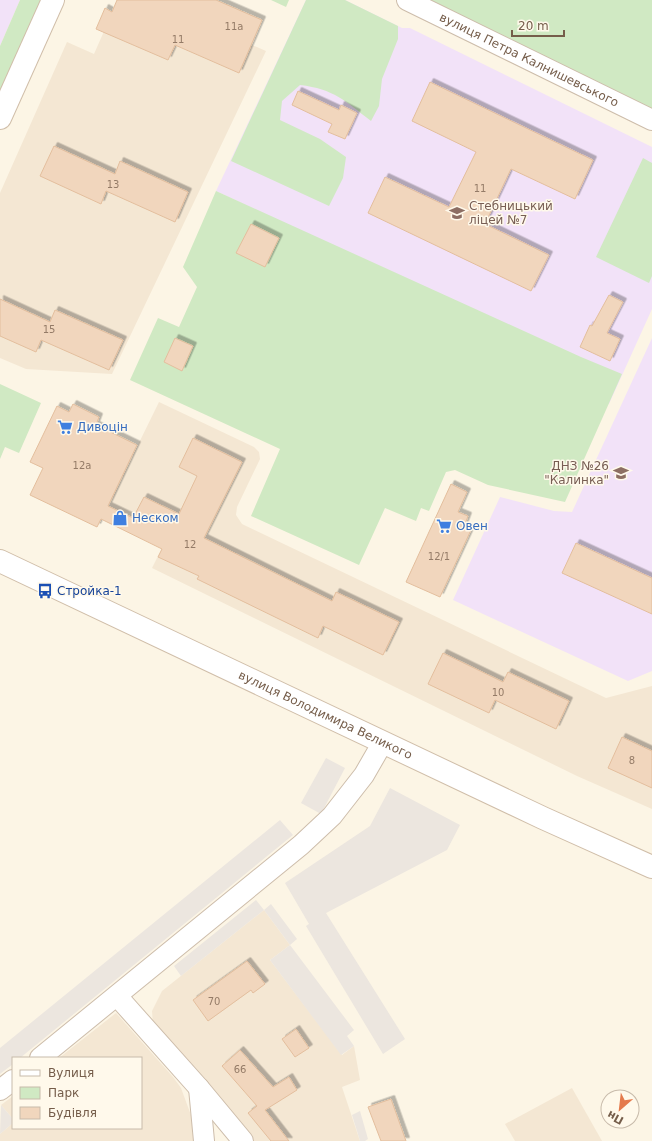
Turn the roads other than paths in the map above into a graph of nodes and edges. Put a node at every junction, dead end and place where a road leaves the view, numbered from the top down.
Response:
1 (53, 0) edge
2 (407, 0) edge
3 (0, 118) edge
4 (652, 120) edge
5 (0, 561) edge
6 (383, 742) junction
7 (652, 867) edge
8 (117, 996) junction
9 (41, 1057) edge
10 (12, 1081) edge
11 (199, 1088) junction
12 (0, 1090) edge
13 (204, 1141) edge
14 (243, 1141) edge

1 - 3 street
2 - 4 street, вулиця Петра Калнишевського
5 - 6 street, вулиця Володимира Великого
6 - 7 street, вулиця Володимира Великого
6 - 8 street
8 - 9 street
8 - 11 street
10 - 12 street
11 - 13 street
11 - 14 street

